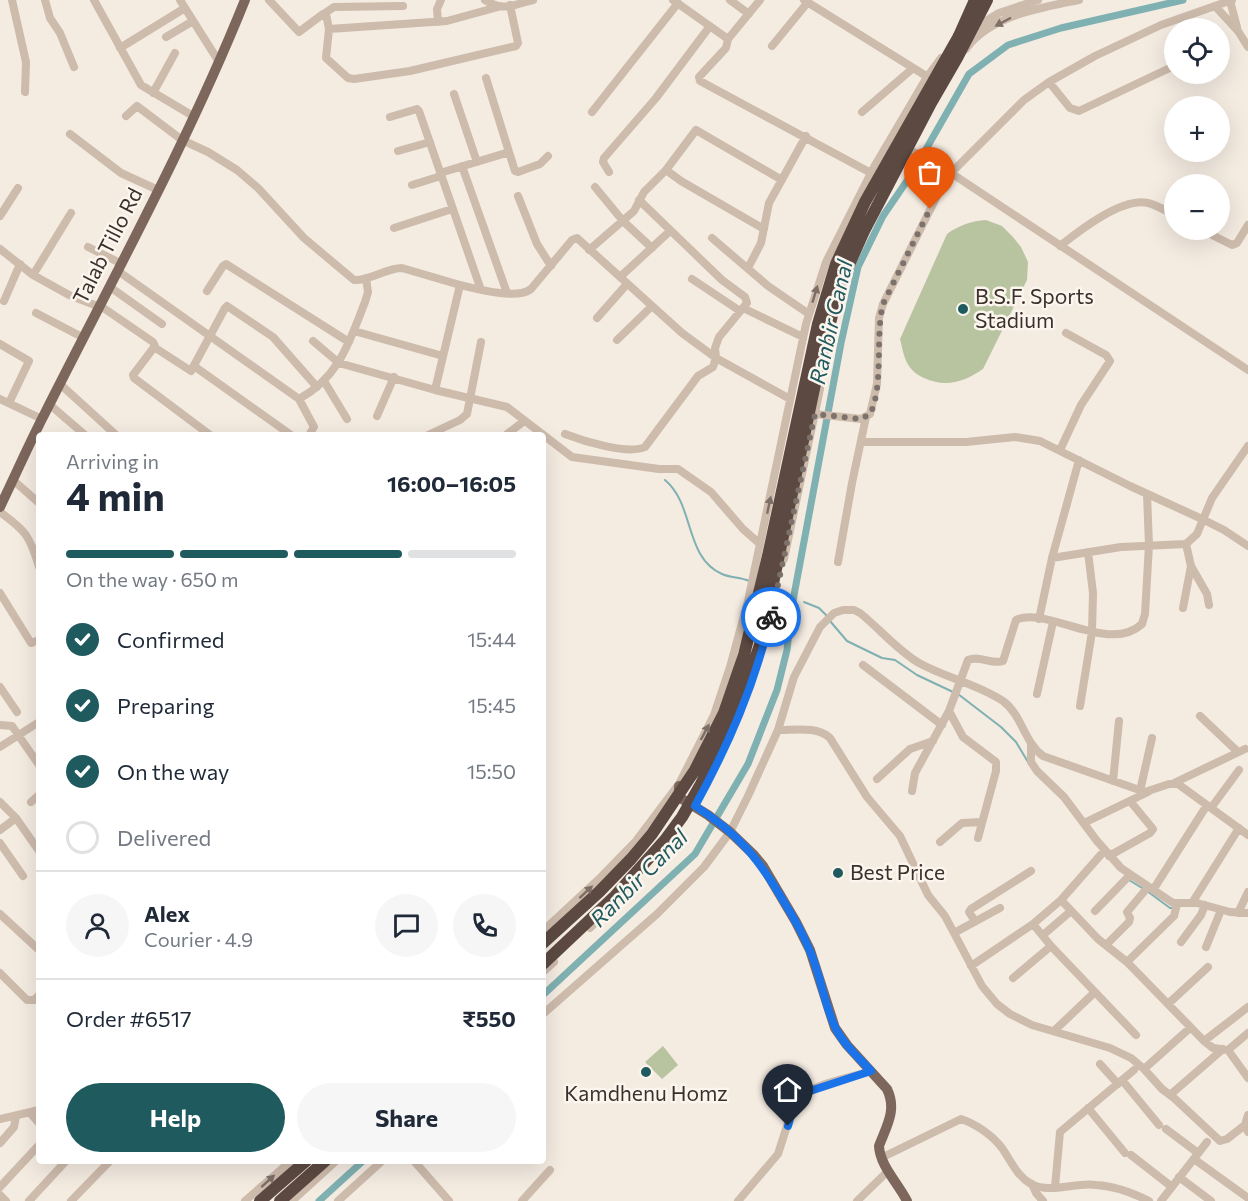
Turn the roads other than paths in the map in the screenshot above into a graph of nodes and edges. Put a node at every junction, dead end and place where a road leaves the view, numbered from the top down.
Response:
1 (12, 0) edge
2 (45, 0) edge
3 (245, 0) edge
4 (269, 0) edge
5 (441, 0) edge
6 (485, 0) edge
7 (533, 0) edge
8 (730, 0) edge
9 (760, 0) edge
10 (975, 0) edge
11 (986, 0) edge
12 (1038, 0) edge
13 (1079, 0) edge
14 (96, 1) edge
15 (806, 1) edge
16 (1231, 1) edge
17 (676, 2) edge
18 (182, 4) edge
19 (510, 5) junction
20 (403, 6) dead end
21 (1215, 6) junction
22 (498, 7) junction
23 (325, 13) junction
24 (749, 14) junction
25 (193, 21) junction
26 (438, 22) junction
27 (710, 26) junction
28 (976, 27) junction
29 (329, 29) junction
30 (1238, 31) junction
31 (166, 36) dead end
32 (728, 39) junction
33 (772, 46) dead end
34 (120, 48) junction
35 (1248, 48) edge
36 (965, 51) junction
37 (175, 53) dead end
38 (219, 62) junction
39 (74, 67) dead end
40 (912, 69) junction
41 (1164, 71) edge
42 (927, 77) junction
43 (486, 78) dead end
44 (1049, 82) junction
45 (945, 89) junction
46 (25, 92) dead end
47 (153, 93) junction
48 (454, 94) dead end
49 (592, 112) dead end
50 (862, 112) dead end
51 (126, 116) dead end
52 (193, 117) junction
53 (390, 117) dead end
54 (70, 134) dead end
55 (806, 136) junction
56 (182, 140) junction
57 (430, 142) junction
58 (398, 151) dead end
59 (509, 152) junction
60 (913, 152) junction
61 (548, 156) dead end
62 (477, 162) junction
63 (462, 166) junction
64 (666, 170) junction
65 (609, 172) dead end
66 (871, 173) junction
67 (951, 173) junction
68 (440, 175) junction
69 (782, 180) junction
70 (412, 185) dead end
71 (595, 187) dead end
72 (18, 188) dead end
73 (158, 190) junction
74 (518, 196) dead end
75 (639, 200) junction
76 (452, 209) junction
77 (1164, 210) edge
78 (71, 213) dead end
79 (0, 216) edge
80 (623, 221) junction
81 (1248, 225) edge
82 (394, 228) dead end
83 (764, 229) junction
84 (670, 231) junction
85 (712, 238) dead end
86 (1222, 240) edge
87 (1060, 246) junction
88 (88, 247) dead end
89 (652, 248) junction
90 (0, 249) edge
91 (589, 250) junction
92 (20, 264) junction
93 (550, 266) junction
94 (120, 267) junction
95 (748, 268) junction
96 (33, 274) junction
97 (692, 279) dead end
98 (624, 280) junction
99 (367, 284) junction
100 (110, 287) junction
101 (481, 290) junction
102 (207, 291) dead end
103 (459, 291) junction
104 (507, 293) junction
105 (4, 301) dead end
106 (652, 306) junction
107 (100, 307) junction
108 (741, 310) junction
109 (36, 313) dead end
110 (809, 314) junction
111 (597, 318) dead end
112 (162, 324) dead end
113 (354, 331) junction
114 (1066, 333) dead end
115 (210, 335) junction
116 (803, 337) junction
117 (84, 338) junction
118 (618, 340) dead end
119 (314, 341) dead end
120 (349, 342) junction
121 (481, 342) dead end
122 (0, 344) edge
123 (154, 347) junction
124 (443, 356) junction
125 (716, 358) junction
126 (339, 363) junction
127 (194, 366) junction
128 (1248, 370) edge
129 (394, 377) junction
130 (60, 384) junction
131 (321, 384) junction
132 (435, 390) junction
133 (469, 398) junction
134 (299, 399) junction
135 (790, 399) junction
136 (4, 401) edge
137 (49, 405) junction
138 (819, 412) junction
139 (377, 416) dead end
140 (866, 417) junction
141 (347, 418) dead end
142 (42, 419) junction
143 (524, 420) junction
144 (81, 432) edge
145 (113, 432) edge
146 (206, 432) edge
147 (287, 432) edge
148 (311, 432) edge
149 (434, 432) edge
150 (510, 432) edge
151 (540, 432) edge
152 (565, 434) dead end
153 (546, 436) edge
154 (861, 442) junction
155 (1247, 448) edge
156 (1060, 450) junction
157 (1079, 459) junction
158 (13, 480) junction
159 (1147, 494) junction
160 (36, 500) edge
161 (0, 507) edge
162 (0, 512) edge
163 (1202, 519) junction
164 (1186, 543) junction
165 (760, 544) junction
166 (1149, 545) junction
167 (1248, 546) edge
168 (1089, 552) junction
169 (1052, 558) junction
170 (36, 559) edge
171 (838, 562) dead end
172 (1191, 566) junction
173 (0, 593) edge
174 (1209, 605) dead end
175 (1183, 608) dead end
176 (1039, 619) junction
177 (1053, 622) junction
178 (1092, 632) junction
179 (36, 641) edge
180 (863, 665) dead end
181 (959, 683) junction
182 (0, 687) edge
183 (1037, 694) dead end
184 (1080, 706) dead end
185 (949, 711) junction
186 (17, 712) dead end
187 (1200, 716) dead end
188 (1119, 721) dead end
189 (36, 724) edge
190 (0, 725) edge
191 (942, 725) junction
192 (778, 730) junction
193 (18, 734) junction
194 (1152, 738) dead end
195 (933, 741) junction
196 (1031, 744) junction
197 (0, 747) edge
198 (36, 761) edge
199 (1239, 770) dead end
200 (877, 779) dead end
201 (1113, 781) junction
202 (1174, 783) junction
203 (679, 784) junction
204 (912, 791) dead end
205 (1145, 792) junction
206 (36, 798) edge
207 (1130, 801) junction
208 (0, 802) edge
209 (31, 802) dead end
210 (695, 806) junction
211 (1209, 806) junction
212 (16, 818) junction
213 (982, 822) junction
214 (1084, 823) junction
215 (0, 830) edge
216 (727, 830) junction
217 (1244, 830) edge
218 (978, 838) dead end
219 (940, 842) dead end
220 (0, 843) edge
221 (36, 847) edge
222 (1104, 853) junction
223 (1031, 871) dead end
224 (23, 876) dead end
225 (1128, 877) junction
226 (1148, 889) junction
227 (1248, 892) edge
228 (1061, 900) junction
229 (1192, 903) junction
230 (1177, 906) junction
231 (1000, 908) dead end
232 (1204, 908) junction
233 (1071, 911) junction
234 (1095, 911) dead end
235 (1219, 913) junction
236 (1243, 913) edge
237 (0, 914) edge
238 (975, 921) junction
239 (1034, 924) junction
240 (546, 929) edge
241 (954, 933) junction
242 (1042, 935) junction
243 (546, 940) edge
244 (1181, 942) dead end
245 (1106, 945) junction
246 (1051, 946) junction
247 (36, 947) edge
248 (1206, 947) dead end
249 (546, 961) edge
250 (1127, 962) junction
251 (971, 966) junction
252 (1208, 967) dead end
253 (546, 969) edge
254 (0, 973) edge
255 (1013, 978) dead end
256 (1095, 992) junction
257 (36, 998) edge
258 (1168, 1004) junction
259 (1248, 1007) edge
260 (546, 1011) edge
261 (1190, 1028) junction
262 (1054, 1031) junction
263 (1248, 1033) edge
264 (1136, 1035) dead end
265 (1204, 1041) junction
266 (1225, 1049) junction
267 (1100, 1064) dead end
268 (1144, 1069) junction
269 (1134, 1070) dead end
270 (871, 1071) junction
271 (1248, 1078) edge
272 (1120, 1082) junction
273 (1170, 1095) junction
274 (1088, 1108) junction
275 (36, 1111) edge
276 (30, 1113) junction
277 (16, 1116) junction
278 (0, 1119) edge
279 (36, 1120) edge
280 (1247, 1121) edge
281 (1207, 1142) dead end
282 (0, 1143) edge
283 (36, 1148) edge
284 (1196, 1156) junction
285 (881, 1158) junction
286 (63, 1164) edge
287 (107, 1164) edge
288 (288, 1164) edge
289 (303, 1164) edge
290 (322, 1164) edge
291 (333, 1164) edge
292 (379, 1164) edge
293 (417, 1164) edge
294 (550, 1170) dead end
295 (888, 1171) junction
296 (1179, 1177) junction
297 (1032, 1184) junction
298 (1172, 1186) junction
299 (0, 1187) edge
300 (1055, 1187) junction
301 (0, 1195) edge
302 (1248, 1198) edge
303 (6, 1201) edge
304 (29, 1201) edge
305 (72, 1201) edge
306 (245, 1201) edge
307 (260, 1201) edge
308 (280, 1201) edge
309 (292, 1201) edge
310 (338, 1201) edge
311 (448, 1201) edge
312 (522, 1201) edge
313 (738, 1201) edge
314 (856, 1201) edge
315 (907, 1201) edge
316 (1043, 1201) edge
317 (1149, 1201) edge
318 (1161, 1201) edge
319 (1211, 1201) edge

1 - 46 street
2 - 39 street
3 - 38 main road, Talab Tillo Rd
4 - 23 street
5 - 26 street
6 - 22 street
7 - 19 street
8 - 24 street
9 - 24 street
10 - 243 highway, bridge
11 - 28 street
11 - 249 highway, bridge
12 - 28 street
13 -> 36 street
14 - 34 street
15 - 33 street
15 - 40 street
16 - 21 street
16 - 30 street
17 - 27 street
17 - 49 street
18 - 25 street
18 - 34 street
19 - 22 street
19 - 29 street
20 - 23 street
21 - 30 street
21 - 44 street
22 - 26 street
23 - 29 street
24 - 32 street
25 - 31 street
25 - 38 street
26 - 29 street
27 - 32 street
27 - 65 street
28 - 36 street
28 - 42 street
30 - 35 street
32 - 55 street
34 - 47 street
36 - 45 street
37 - 47 street
38 - 52 main road, Talab Tillo Rd
40 - 42 street
40 - 50 street
41 - 44 street
42 - 45 street
42 - 66 street
43 - 59 street
44 - 67 street
45 - 60 street
47 - 52 street
48 - 62 street
51 - 56 street
52 - 56 main road, Talab Tillo Rd
53 - 57 street
54 - 73 street
55 - 66 street
55 - 69 street
56 - 73 main road, Talab Tillo Rd
56 - 99 street
57 - 58 street
57 - 68 street
59 - 61 street
59 - 62 street
60 - 67 street
60 - 138 street
62 - 63 street
63 - 68 street
63 - 104 street
64 - 69 street
64 - 75 street
64 - 83 street
110 -> 66 street
67 - 87 street
67 - 140 street
68 - 70 street
68 - 76 street
69 - 83 street
71 - 80 street
72 - 79 street
73 - 94 main road, Talab Tillo Rd
74 - 93 street
75 - 80 street
75 - 84 street
76 - 82 street
76 - 101 street
77 - 87 street
78 - 96 street
80 - 89 street
80 - 91 street
81 - 86 street
83 - 95 street
84 - 89 street
84 - 108 street
85 - 95 street
87 - 128 street
88 - 94 street
89 - 98 street
90 - 92 street
91 - 93 street
91 - 98 street
92 - 96 street
92 - 105 street
93 - 104 street
94 - 100 main road, Talab Tillo Rd
94 - 115 street
95 - 110 street
96 - 107 street
97 - 108 street
98 - 106 street
98 - 111 street
99 - 103 street
99 - 113 street
100 - 107 main road, Talab Tillo Rd
100 - 112 street
101 - 103 street
101 - 104 street
102 - 120 street
103 - 124 street
106 - 118 street
106 - 125 street
107 - 117 main road, Talab Tillo Rd
107 - 123 street
108 - 116 street
108 - 125 street
109 - 117 street
110 - 116 street
113 - 120 street
113 - 124 street
114 - 156 street
115 - 127 street
115 - 131 street
115 - 134 street
116 - 135 street
117 - 130 main road, Talab Tillo Rd
119 - 126 street
120 - 126 street
121 - 133 street
122 - 136 street
123 - 127 street
123 - 146 street
124 - 132 street
125 - 135 street
125 - 152 street
126 - 129 street
126 - 131 street
127 - 147 street
129 - 132 street
129 - 139 street
130 - 137 main road, Talab Tillo Rd
130 - 145 street
131 - 134 street
131 - 141 street
132 - 133 street
133 - 143 street
133 - 149 street
134 - 148 street
165 -> 135 street
136 - 142 street
137 - 142 main road, Talab Tillo Rd
137 - 144 street
138 - 140 street
138 - 210 street
140 - 154 street
142 - 158 main road, Talab Tillo Rd
143 - 150 street
143 - 151 street
153 - 165 street
154 - 156 street
154 - 171 street
155 - 163 street
156 - 157 street
157 - 159 street
157 - 169 street
158 - 160 street
158 - 161 main road, Talab Tillo Rd
159 - 163 street
159 - 166 street
162 - 170 street
163 - 164 street
163 - 167 street
164 - 166 street
164 - 172 street
203 -> 165 street
166 - 168 street
166 - 178 street
168 - 169 street
168 - 178 street
169 - 176 street
172 - 174 street
172 - 175 street
173 - 179 street
176 - 177 street
176 - 181 street
177 - 178 street
177 - 183 street
178 - 184 street
180 - 191 street
181 - 185 street
181 - 192 street
181 - 196 street
182 - 186 street
185 - 191 street
185 - 213 street
187 - 202 street
188 - 201 street
189 - 193 street
190 - 193 street
191 - 195 street
192 - 216 street
192 - 241 street
193 - 197 street
193 - 198 street
194 - 205 street
195 - 200 street
195 - 204 street
196 - 201 street
196 - 214 street
199 - 211 street
201 - 205 street
202 - 205 street
202 - 211 street
203 - 210 main road
240 -> 203 street
205 - 207 street
206 - 209 street
207 - 214 street
207 - 222 street
208 - 212 street
210 - 216 main road
210 - 253 street
211 - 217 street
211 - 226 street
212 - 215 street
212 - 221 street
213 - 218 street
213 - 219 street
214 - 222 street
216 - 260 street
216 - 270 main road
217 - 229 street
220 - 224 street
222 - 225 street
222 - 228 street
223 - 238 street
225 - 226 street
225 - 234 street
226 - 230 street
226 - 245 street
227 - 236 street
228 - 233 street
228 - 239 street
229 - 230 street
229 - 232 street
230 - 250 street
231 - 238 street
232 - 235 street
232 - 244 street
233 - 242 street
233 - 245 street
235 - 236 street
235 - 248 street
237 - 247 street
238 - 241 street
239 - 242 street
239 - 251 street
241 - 251 street
242 - 246 street
245 - 250 street
246 - 255 street
246 - 256 street
250 - 258 street
251 - 262 street
252 - 258 street
254 - 257 street
256 - 262 street
256 - 264 street
258 - 261 street
259 - 265 street
261 - 265 street
261 - 268 street
262 - 268 street
263 - 266 street
265 - 266 street
266 - 271 street
266 - 273 street
267 - 272 street
268 - 273 street
269 - 272 street
270 - 285 main road
270 - 313 street
272 - 274 street
272 - 284 street
273 - 280 street
274 - 298 street
274 - 300 street
275 - 276 street
276 - 277 street
276 - 279 street
277 - 278 street
277 - 282 street
281 - 284 street
283 - 299 street
284 - 296 street
284 - 302 street
285 - 295 main road
285 - 297 street
286 - 304 street
287 - 305 street
306 -> 288 street
289 - 307 highway
290 - 308 highway
291 - 309 street
292 - 310 street
293 - 311 street
294 - 312 street
295 - 314 street
295 - 315 main road
296 - 298 street
296 - 319 street
297 - 300 street
297 - 316 street
298 - 318 street
300 - 317 street
301 - 303 street

